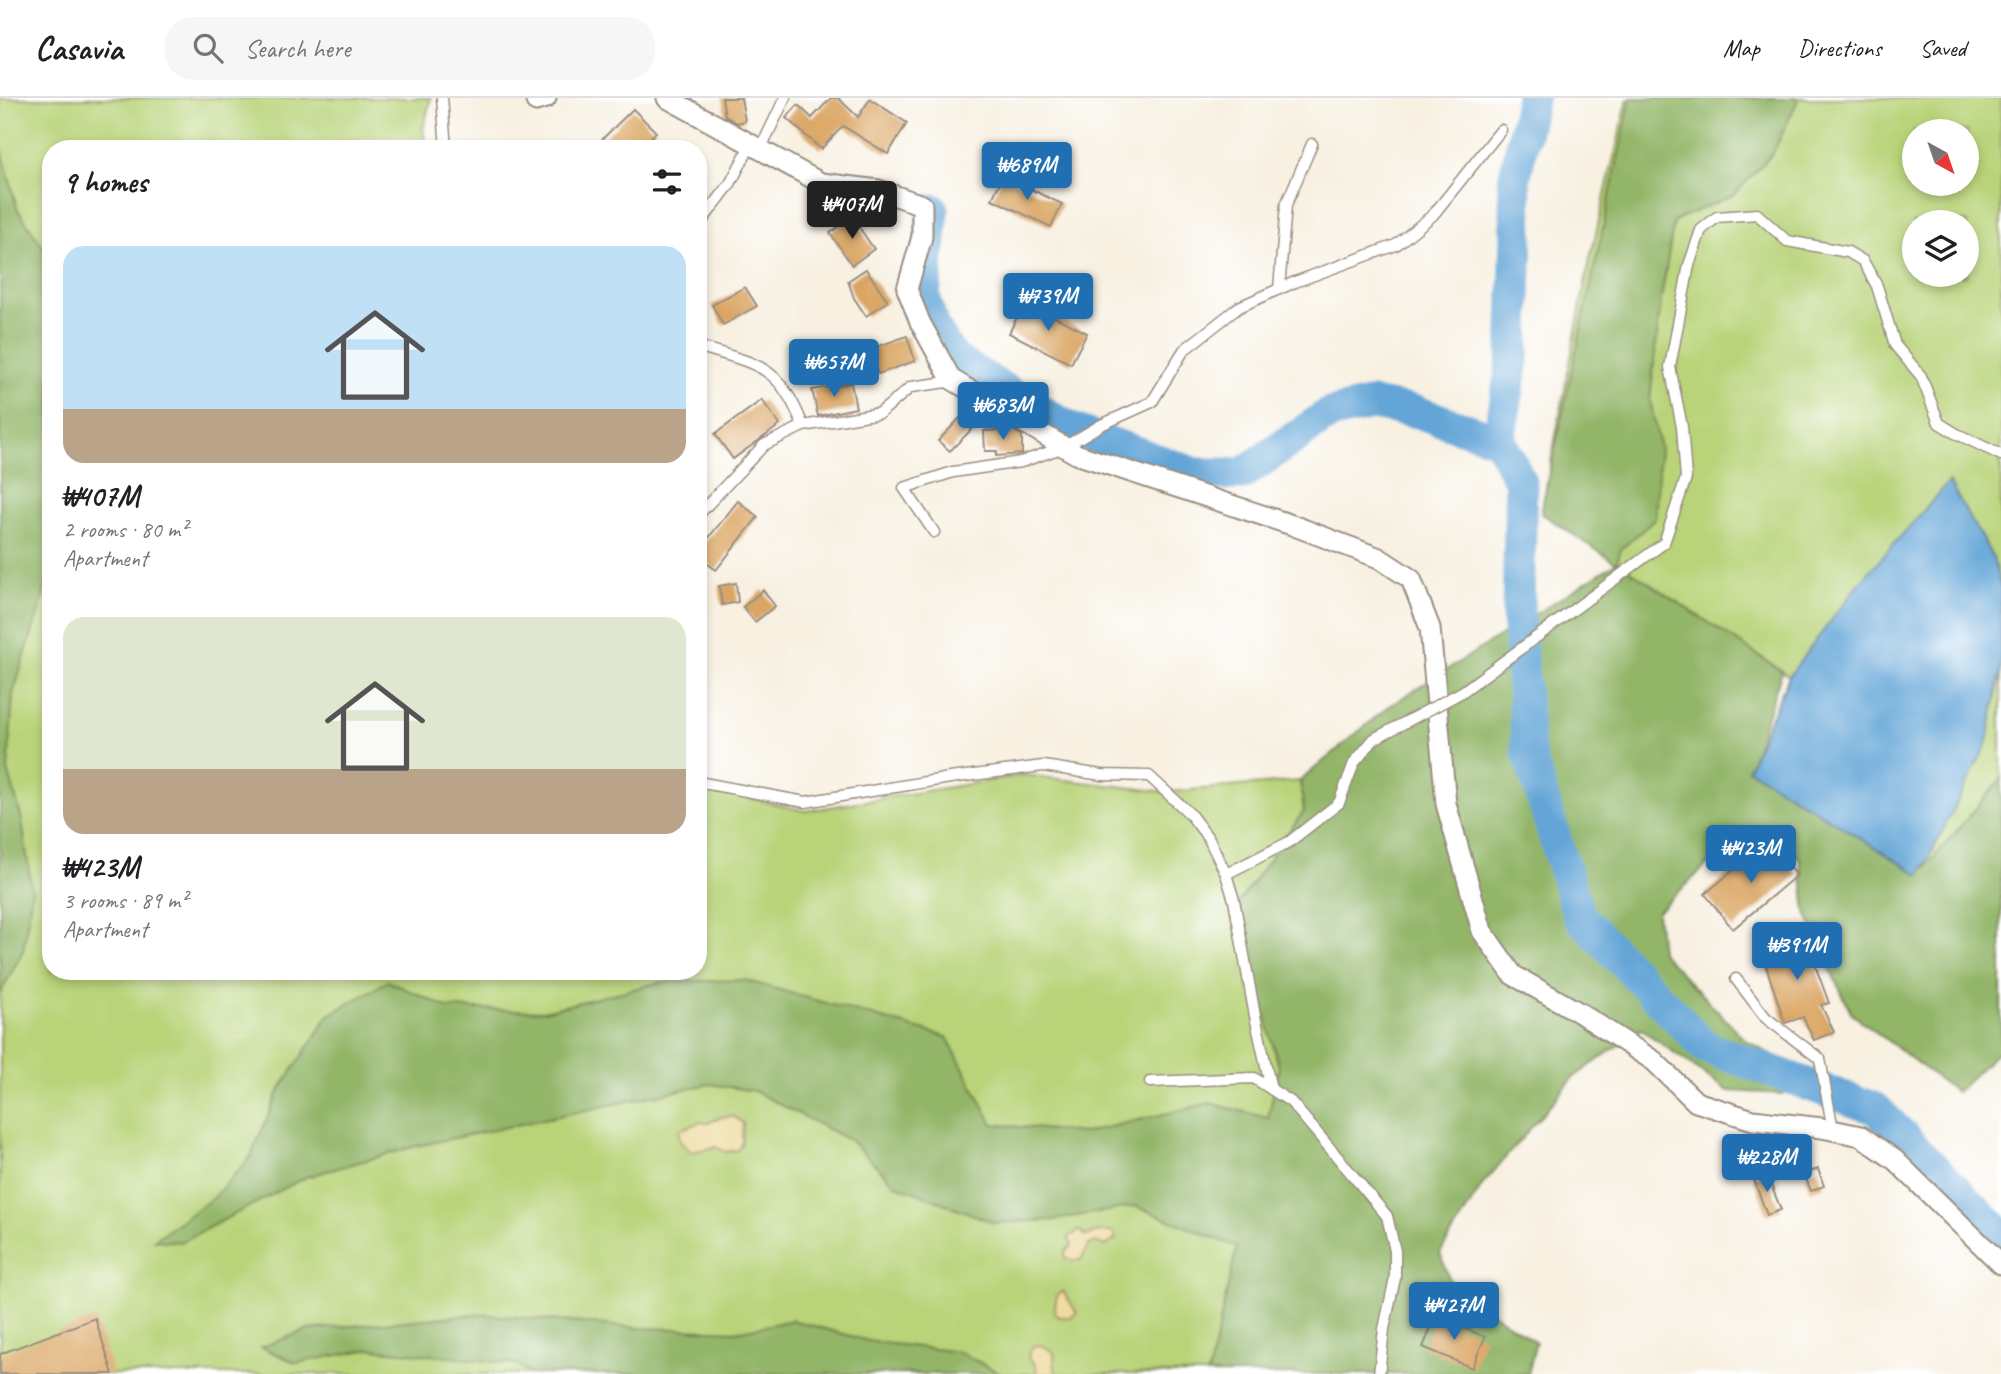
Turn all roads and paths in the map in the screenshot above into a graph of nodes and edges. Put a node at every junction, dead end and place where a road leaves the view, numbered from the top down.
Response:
1 (442, 98) edge
2 (667, 98) edge
3 (785, 98) edge
4 (1501, 130) dead end
5 (445, 140) edge
6 (1312, 144) dead end
7 (755, 148) junction
8 (707, 214) edge
9 (1279, 289) junction
10 (707, 348) edge
11 (954, 381) junction
12 (803, 426) junction
13 (1064, 447) junction
14 (2001, 455) edge
15 (707, 505) edge
16 (934, 532) dead end
17 (707, 784) edge
18 (1226, 874) junction
19 (1736, 979) dead end
20 (1150, 1082) dead end
21 (1271, 1089) junction
22 (1833, 1129) junction
23 (2001, 1264) edge
24 (1379, 1374) edge

1 - 5 lane
2 - 7 street
3 - 7 lane
4 - 9 lane
6 - 9 lane
7 - 8 lane
7 - 11 street
9 - 13 lane
10 - 12 lane
11 - 12 lane
11 - 13 street
12 - 15 lane
13 - 16 lane
13 - 22 street
14 - 18 lane, bridge
17 - 18 lane
18 - 21 lane
19 - 22 lane
20 - 21 lane
21 - 24 lane
22 - 23 street

